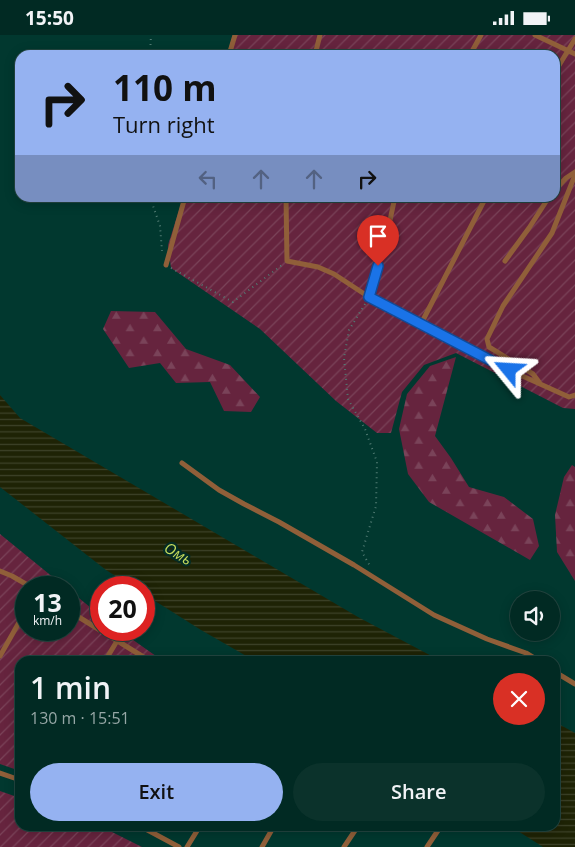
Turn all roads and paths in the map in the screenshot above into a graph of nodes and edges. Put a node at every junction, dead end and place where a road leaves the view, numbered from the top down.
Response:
1 (151, 35) edge
2 (235, 35) edge
3 (320, 35) edge
4 (481, 35) edge
5 (535, 35) edge
6 (575, 39) edge
7 (150, 50) edge
8 (230, 50) edge
9 (316, 50) edge
10 (473, 50) edge
11 (569, 51) junction
12 (575, 55) edge
13 (560, 64) edge
14 (575, 173) edge
15 (560, 185) edge
16 (152, 202) edge
17 (184, 202) edge
18 (286, 202) edge
19 (394, 202) edge
20 (483, 202) edge
21 (546, 202) edge
22 (162, 254) dead end
23 (287, 261) junction
24 (505, 261) dead end
25 (166, 265) joint
26 (369, 297) junction
27 (420, 324) junction
28 (540, 384) junction
29 (575, 395) edge
30 (182, 463) dead end
31 (371, 566) dead end
32 (0, 571) edge
33 (15, 578) edge
34 (15, 629) edge
35 (117, 641) joint
36 (0, 656) edge
37 (108, 656) edge
38 (142, 656) edge
39 (531, 656) edge
40 (560, 675) edge
41 (575, 684) edge
42 (0, 773) edge
43 (15, 778) edge
44 (149, 831) edge
45 (197, 831) edge
46 (271, 831) edge
47 (355, 831) edge
48 (438, 831) edge
49 (179, 847) edge
50 (188, 847) edge
51 (262, 847) edge
52 (344, 847) edge
53 (427, 847) edge

1 - 7 path
2 - 8 lane
3 - 9 lane
4 - 10 lane
5 - 11 lane
6 - 11 lane
11 - 12 lane
11 - 13 lane
14 - 15 lane
14 - 28 lane
16 - 22 path
17 - 25 lane
18 - 23 lane
19 - 26 lane
20 - 27 lane
21 - 24 lane
23 - 25 path
23 - 26 lane
26 - 27 lane
26 - 31 path
27 - 28 lane
28 - 29 lane
30 - 39 lane
32 - 33 lane
34 - 36 lane
35 - 37 lane
35 - 38 lane
40 - 41 lane
42 - 43 lane
44 - 49 lane
45 - 50 lane
46 - 51 lane
47 - 52 lane
48 - 53 lane

